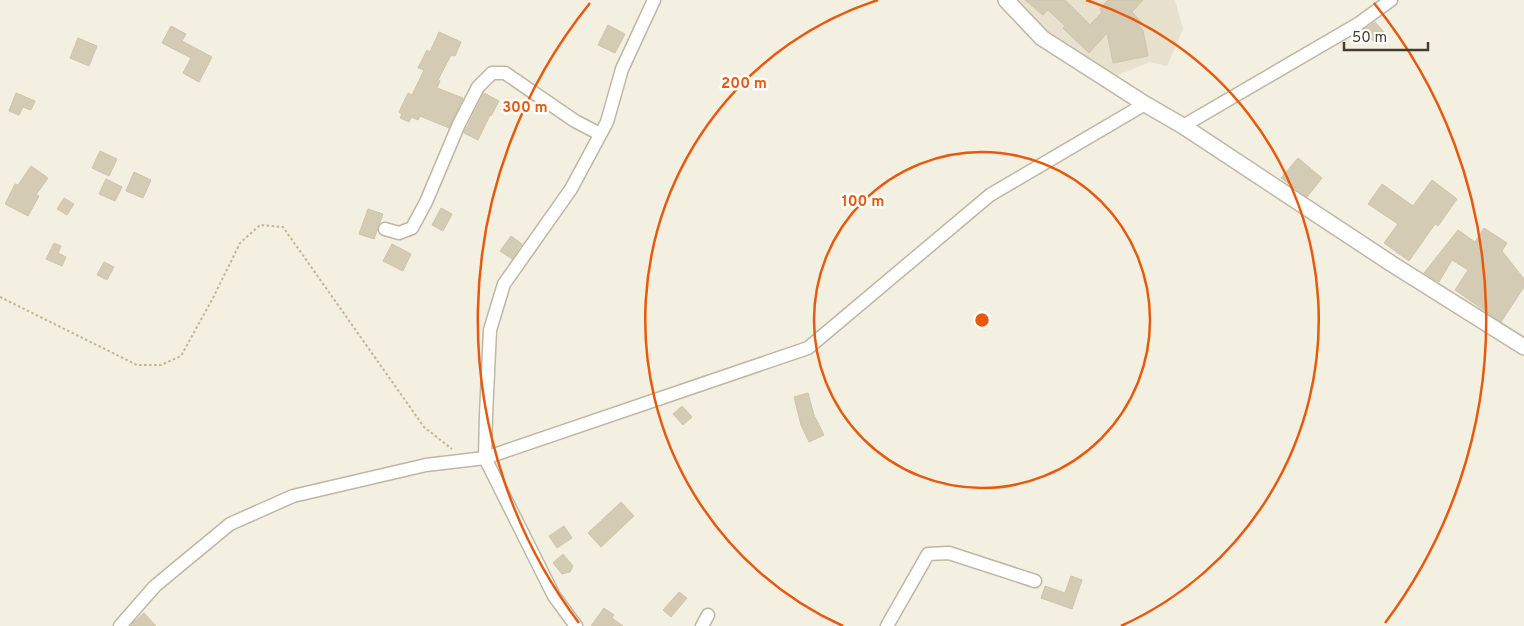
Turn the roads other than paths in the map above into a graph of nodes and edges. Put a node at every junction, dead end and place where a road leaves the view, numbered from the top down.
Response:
1 (654, 0) edge
2 (1006, 0) edge
3 (1391, 0) edge
4 (1146, 104) junction
5 (1183, 126) junction
6 (600, 134) junction
7 (385, 229) dead end
8 (1524, 347) edge
9 (485, 458) junction
10 (1034, 581) dead end
11 (120, 626) edge
12 (576, 626) edge
13 (887, 626) edge

1 - 6 street
2 - 4 street
3 - 5 street
4 - 5 street
4 - 9 street
5 - 8 street
6 - 7 street
6 - 9 street
9 - 11 street
9 - 12 street
10 - 13 street

